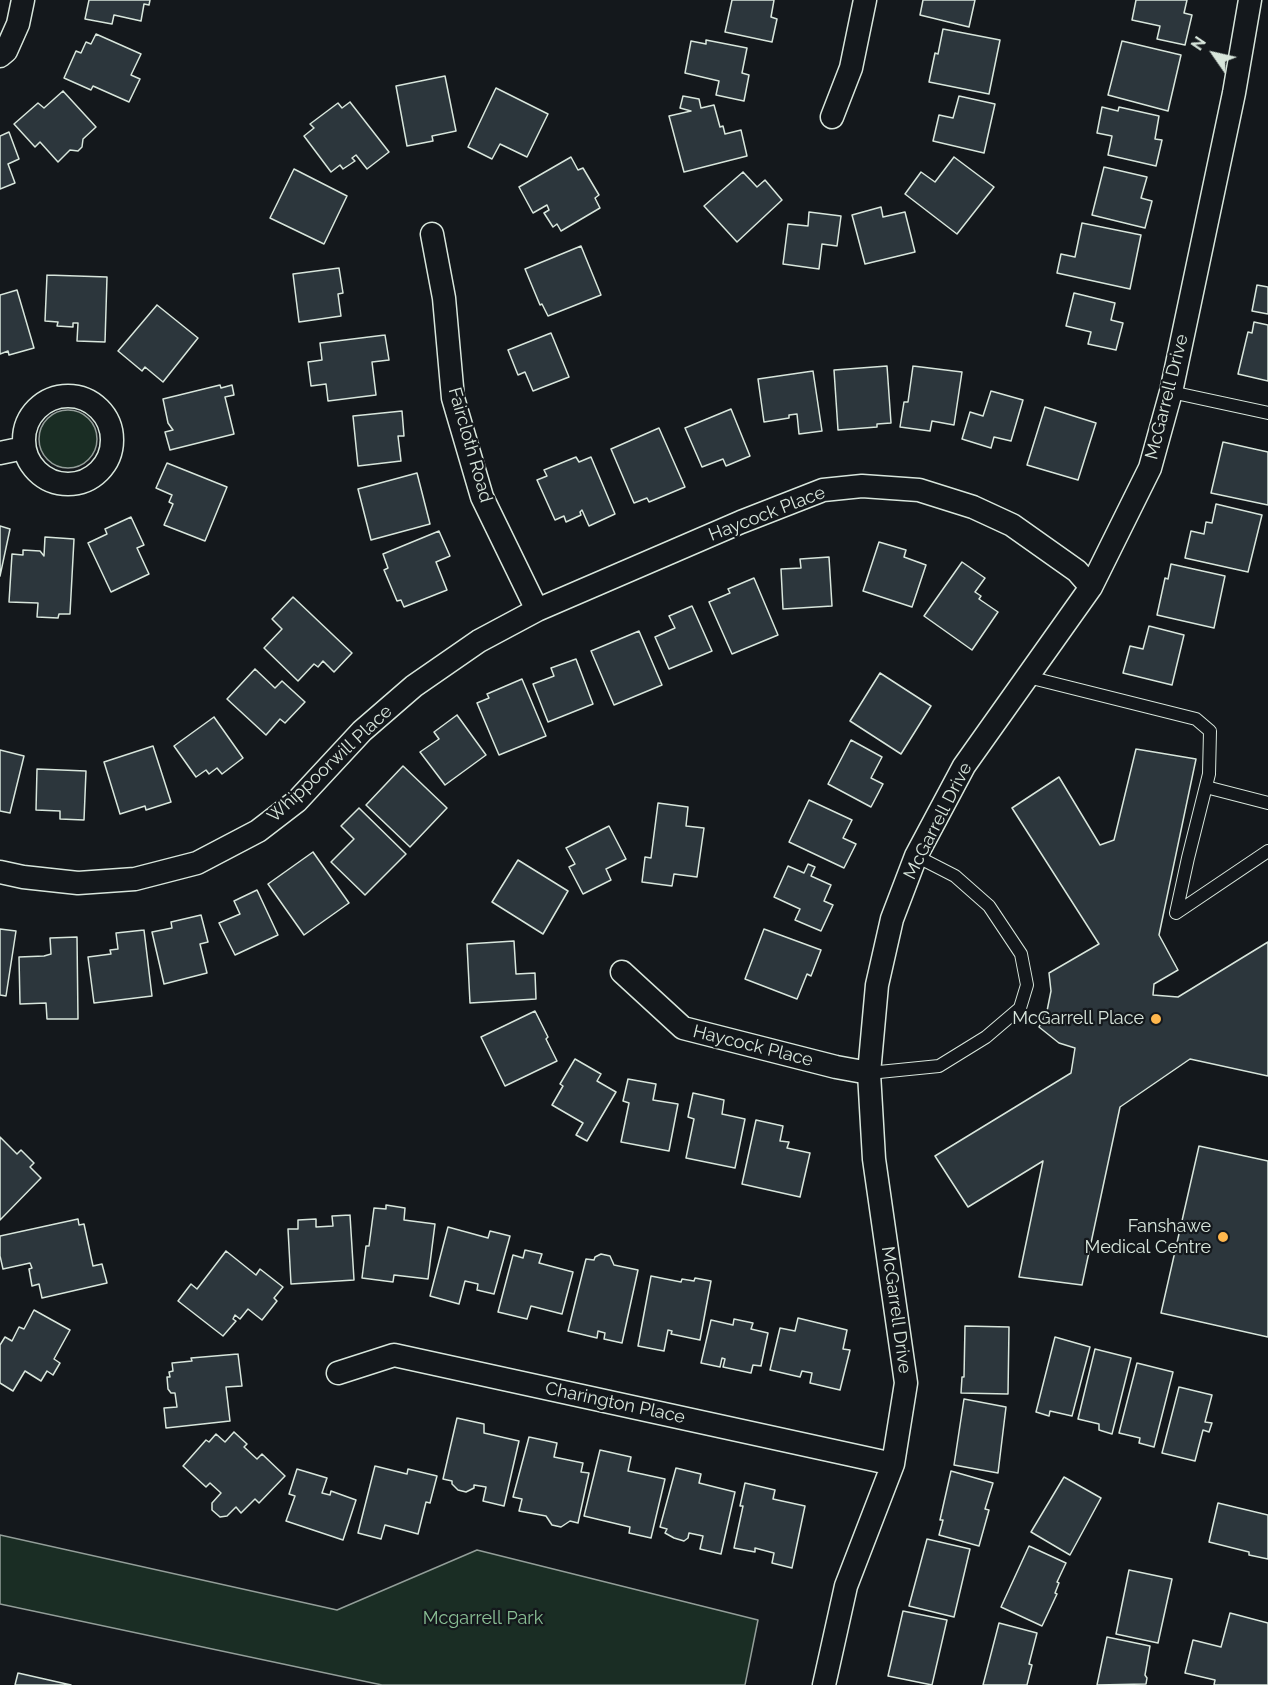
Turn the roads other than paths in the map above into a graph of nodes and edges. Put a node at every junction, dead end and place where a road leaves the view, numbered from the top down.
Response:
1 (23, 0) edge
2 (865, 0) edge
3 (1250, 0) edge
4 (0, 56) edge
5 (832, 117) dead end
6 (432, 234) dead end
7 (1171, 392) junction
8 (1268, 413) edge
9 (24, 448) dead end
10 (0, 453) edge
11 (1092, 587) junction
12 (537, 610) junction
13 (1028, 677) junction
14 (1206, 787) junction
15 (1268, 803) edge
16 (1268, 851) edge
17 (916, 856) junction
18 (0, 872) edge
19 (622, 972) dead end
20 (869, 1073) junction
21 (338, 1373) dead end
22 (893, 1464) junction
23 (824, 1685) edge

1 - 4 street
2 - 5 street
3 - 7 street, McGarrell Drive
6 - 12 street, Faircloth Road
7 - 8 lane
7 - 11 street, McGarrell Drive
9 - 10 street
11 - 12 street, Haycock Place
11 - 13 street, McGarrell Drive
12 - 18 street, Whippoorwill Place
13 - 14 lane
13 - 17 street, McGarrell Drive
14 - 15 lane
14 - 16 lane
17 - 20 street, McGarrell Drive
17 - 20 lane
19 - 20 street, Haycock Place
20 - 22 street, McGarrell Drive
21 - 22 street, Charington Place
22 - 23 street, McGarrell Drive

